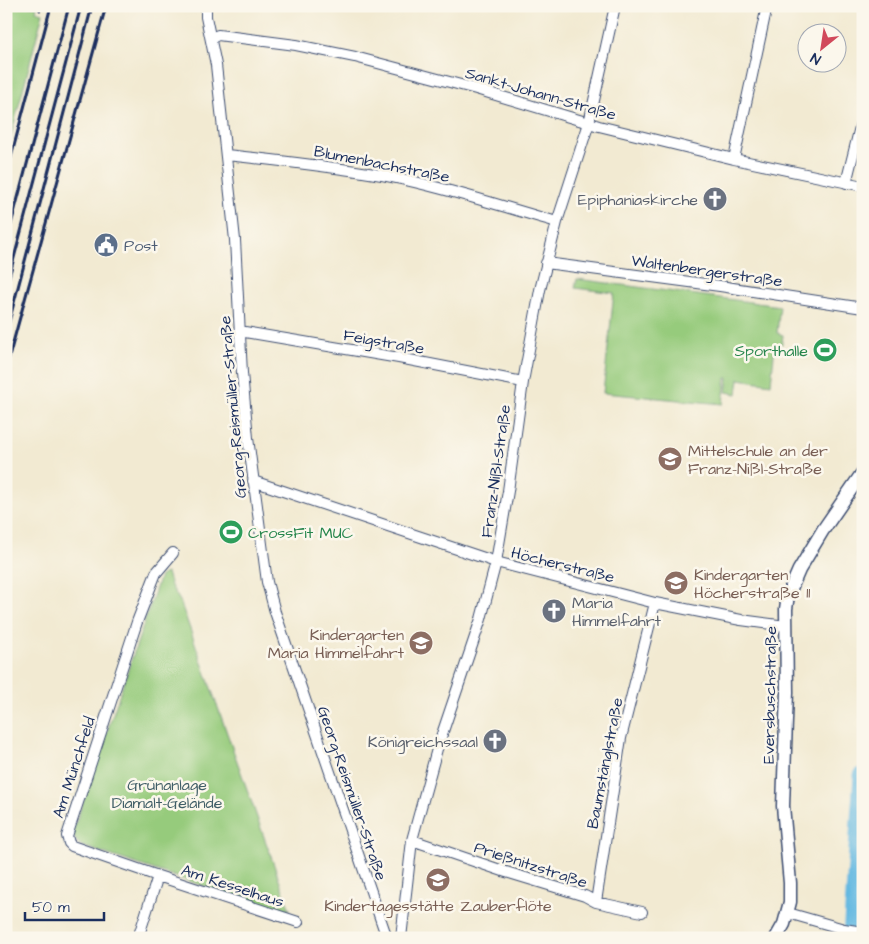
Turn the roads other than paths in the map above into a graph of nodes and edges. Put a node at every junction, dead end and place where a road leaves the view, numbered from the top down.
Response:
1 (206, 6) edge
2 (615, 6) edge
3 (767, 6) edge
4 (212, 38) junction
5 (863, 115) edge
6 (589, 123) junction
7 (227, 155) junction
8 (734, 159) junction
9 (846, 183) junction
10 (863, 186) edge
11 (557, 222) junction
12 (546, 263) junction
13 (863, 308) edge
14 (239, 331) junction
15 (523, 382) junction
16 (863, 472) edge
17 (253, 481) junction
18 (172, 553) dead end
19 (496, 562) junction
20 (655, 603) junction
21 (786, 626) junction
22 (412, 840) junction
23 (158, 876) junction
24 (596, 902) junction
25 (642, 912) dead end
26 (788, 913) junction
27 (298, 922) dead end
28 (862, 931) edge
29 (138, 938) edge
30 (387, 938) edge
31 (401, 938) edge
32 (776, 938) edge

1 - 4 street, Georg-Reismüller-Straße
2 - 6 street, Franz-Nißl-Straße
3 - 8 street
4 - 6 street, Sankt-Johann-Straße
4 - 7 street, Georg-Reismüller-Straße
5 - 9 street
6 - 8 street, Sankt-Johann-Straße
6 - 11 street, Franz-Nißl-Straße
7 - 11 street, Blumenbachstraße
7 - 14 street, Georg-Reismüller-Straße
8 - 9 street, Sankt-Johann-Straße
9 - 10 street, Sankt-Johann-Straße
11 - 12 street, Franz-Nißl-Straße
12 - 13 street, Waltenbergerstraße
12 - 15 street, Franz-Nißl-Straße
14 - 15 street, Feigstraße
14 - 17 street, Georg-Reismüller-Straße
15 - 19 street, Franz-Nißl-Straße
16 - 21 main road, Eversbuschstraße
17 - 19 street, Höcherstraße
17 - 30 street, Georg-Reismüller-Straße
18 - 23 street, Am Münchfeld
19 - 20 street, Höcherstraße
19 - 22 street, Franz-Nißl-Straße
20 - 21 street, Höcherstraße
20 - 24 street, Baumstänglstraße
21 - 26 main road, Eversbuschstraße
22 - 24 street, Prießnitzstraße
22 - 31 street, Franz-Nißl-Straße
23 - 27 street, Am Kesselhaus
23 - 29 street
24 - 25 street, Prießnitzstraße
26 - 28 street
26 - 32 main road, Eversbuschstraße

